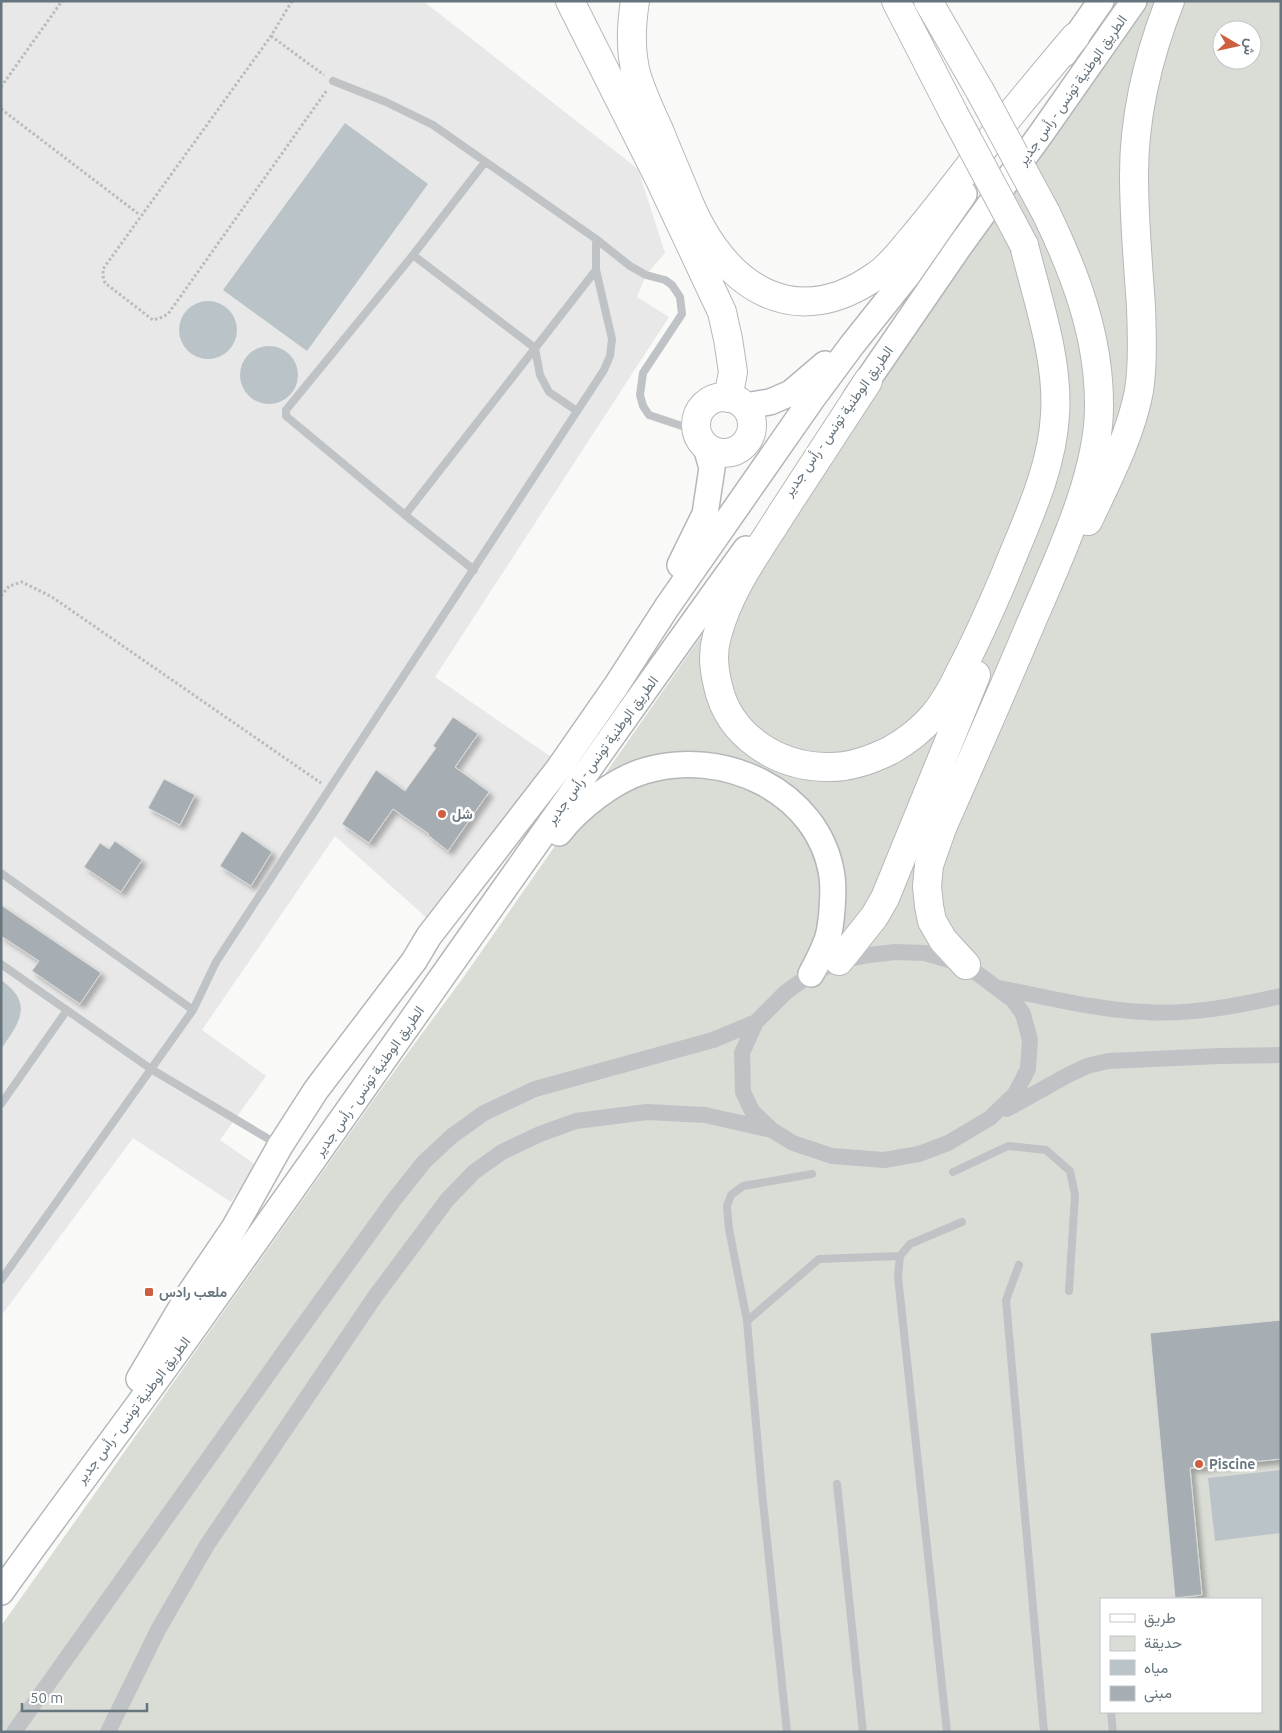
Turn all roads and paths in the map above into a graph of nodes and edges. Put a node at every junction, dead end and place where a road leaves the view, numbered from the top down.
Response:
1 (62, 1) edge
2 (292, 1) edge
3 (570, 1) edge
4 (634, 1) edge
5 (880, 1) edge
6 (896, 1) edge
7 (928, 1) edge
8 (1101, 1) edge
9 (1134, 1) edge
10 (1170, 1) edge
11 (271, 36) junction
12 (1075, 37) junction
13 (926, 60) junction
14 (333, 81) junction
15 (1, 87) edge
16 (1, 109) edge
17 (485, 162) junction
18 (140, 215) junction
19 (596, 239) junction
20 (1024, 245) junction
21 (414, 255) junction
22 (596, 270) junction
23 (852, 345) junction
24 (535, 348) junction
25 (868, 381) junction
26 (736, 402) junction
27 (577, 411) junction
28 (701, 439) junction
29 (404, 515) junction
30 (474, 570) junction
31 (1, 596) edge
32 (1018, 653) junction
33 (616, 686) junction
34 (330, 789) junction
35 (1, 873) edge
36 (473, 934) junction
37 (839, 961) junction
38 (1, 964) edge
39 (966, 965) junction
40 (812, 974) junction
41 (998, 988) junction
42 (1281, 996) edge
43 (67, 1010) junction
44 (193, 1010) junction
45 (756, 1022) junction
46 (1281, 1056) edge
47 (151, 1069) junction
48 (1, 1104) edge
49 (990, 1118) junction
50 (772, 1130) junction
51 (280, 1146) junction
52 (953, 1172) dead end
53 (812, 1174) dead end
54 (962, 1222) dead end
55 (900, 1256) junction
56 (1019, 1265) dead end
57 (1, 1280) edge
58 (1069, 1291) dead end
59 (747, 1322) junction
60 (837, 1484) dead end
61 (69, 1497) junction
62 (1, 1592) edge
63 (1111, 1713) edge
64 (14, 1732) edge
65 (108, 1732) edge
66 (787, 1732) edge
67 (863, 1732) edge
68 (947, 1732) edge
69 (1044, 1732) edge
70 (1113, 1732) edge

1 - 15 path
2 - 11 path
3 - 26 highway
4 - 12 highway
5 - 13 highway
6 - 13 highway
7 - 32 highway, bridge
8 - 12 main road, الطريق الوطنية تونس - رأس جدير
9 - 25 main road, الطريق الوطنية تونس - رأس جدير
10 - 32 highway
11 - 14 path
11 - 18 path
12 - 23 main road, الطريق الوطنية تونس - رأس جدير
13 - 20 highway, bridge
14 - 17 lane
14 - 18 path
16 - 18 path
17 - 19 lane
17 - 21 lane
19 - 22 lane
19 - 28 lane
20 - 25 highway
20 - 37 highway
21 - 24 lane
21 - 29 lane
22 - 24 lane
22 - 27 lane
23 - 26 main road
23 - 33 main road, الطريق الوطنية تونس - رأس جدير
24 - 27 lane
24 - 29 lane
25 - 36 main road, الطريق الوطنية تونس - رأس جدير
26 - 28 highway
26 - 28 highway
27 - 30 lane
28 - 33 main road
29 - 30 lane
30 - 34 lane
31 - 34 path
32 - 39 highway
33 - 51 main road, الطريق الوطنية تونس - رأس جدير
34 - 44 lane
35 - 44 lane
36 - 40 main road
36 - 61 main road, الطريق الوطنية تونس - رأس جدير
37 - 39 street
37 - 40 street
38 - 43 lane
39 - 41 street
40 - 45 street
41 - 42 street
41 - 49 street
43 - 47 lane
43 - 48 lane
44 - 47 lane
45 - 50 street
45 - 64 street
46 - 49 street
47 - 51 lane
47 - 57 lane
49 - 50 street
50 - 65 street
51 - 61 main road, الطريق الوطنية تونس - رأس جدير
52 - 58 lane
53 - 59 lane
54 - 55 lane
55 - 59 lane
55 - 68 lane
56 - 69 lane
59 - 66 lane
60 - 67 lane
61 - 62 main road, الطريق الوطنية تونس - رأس جدير
63 - 70 lane

